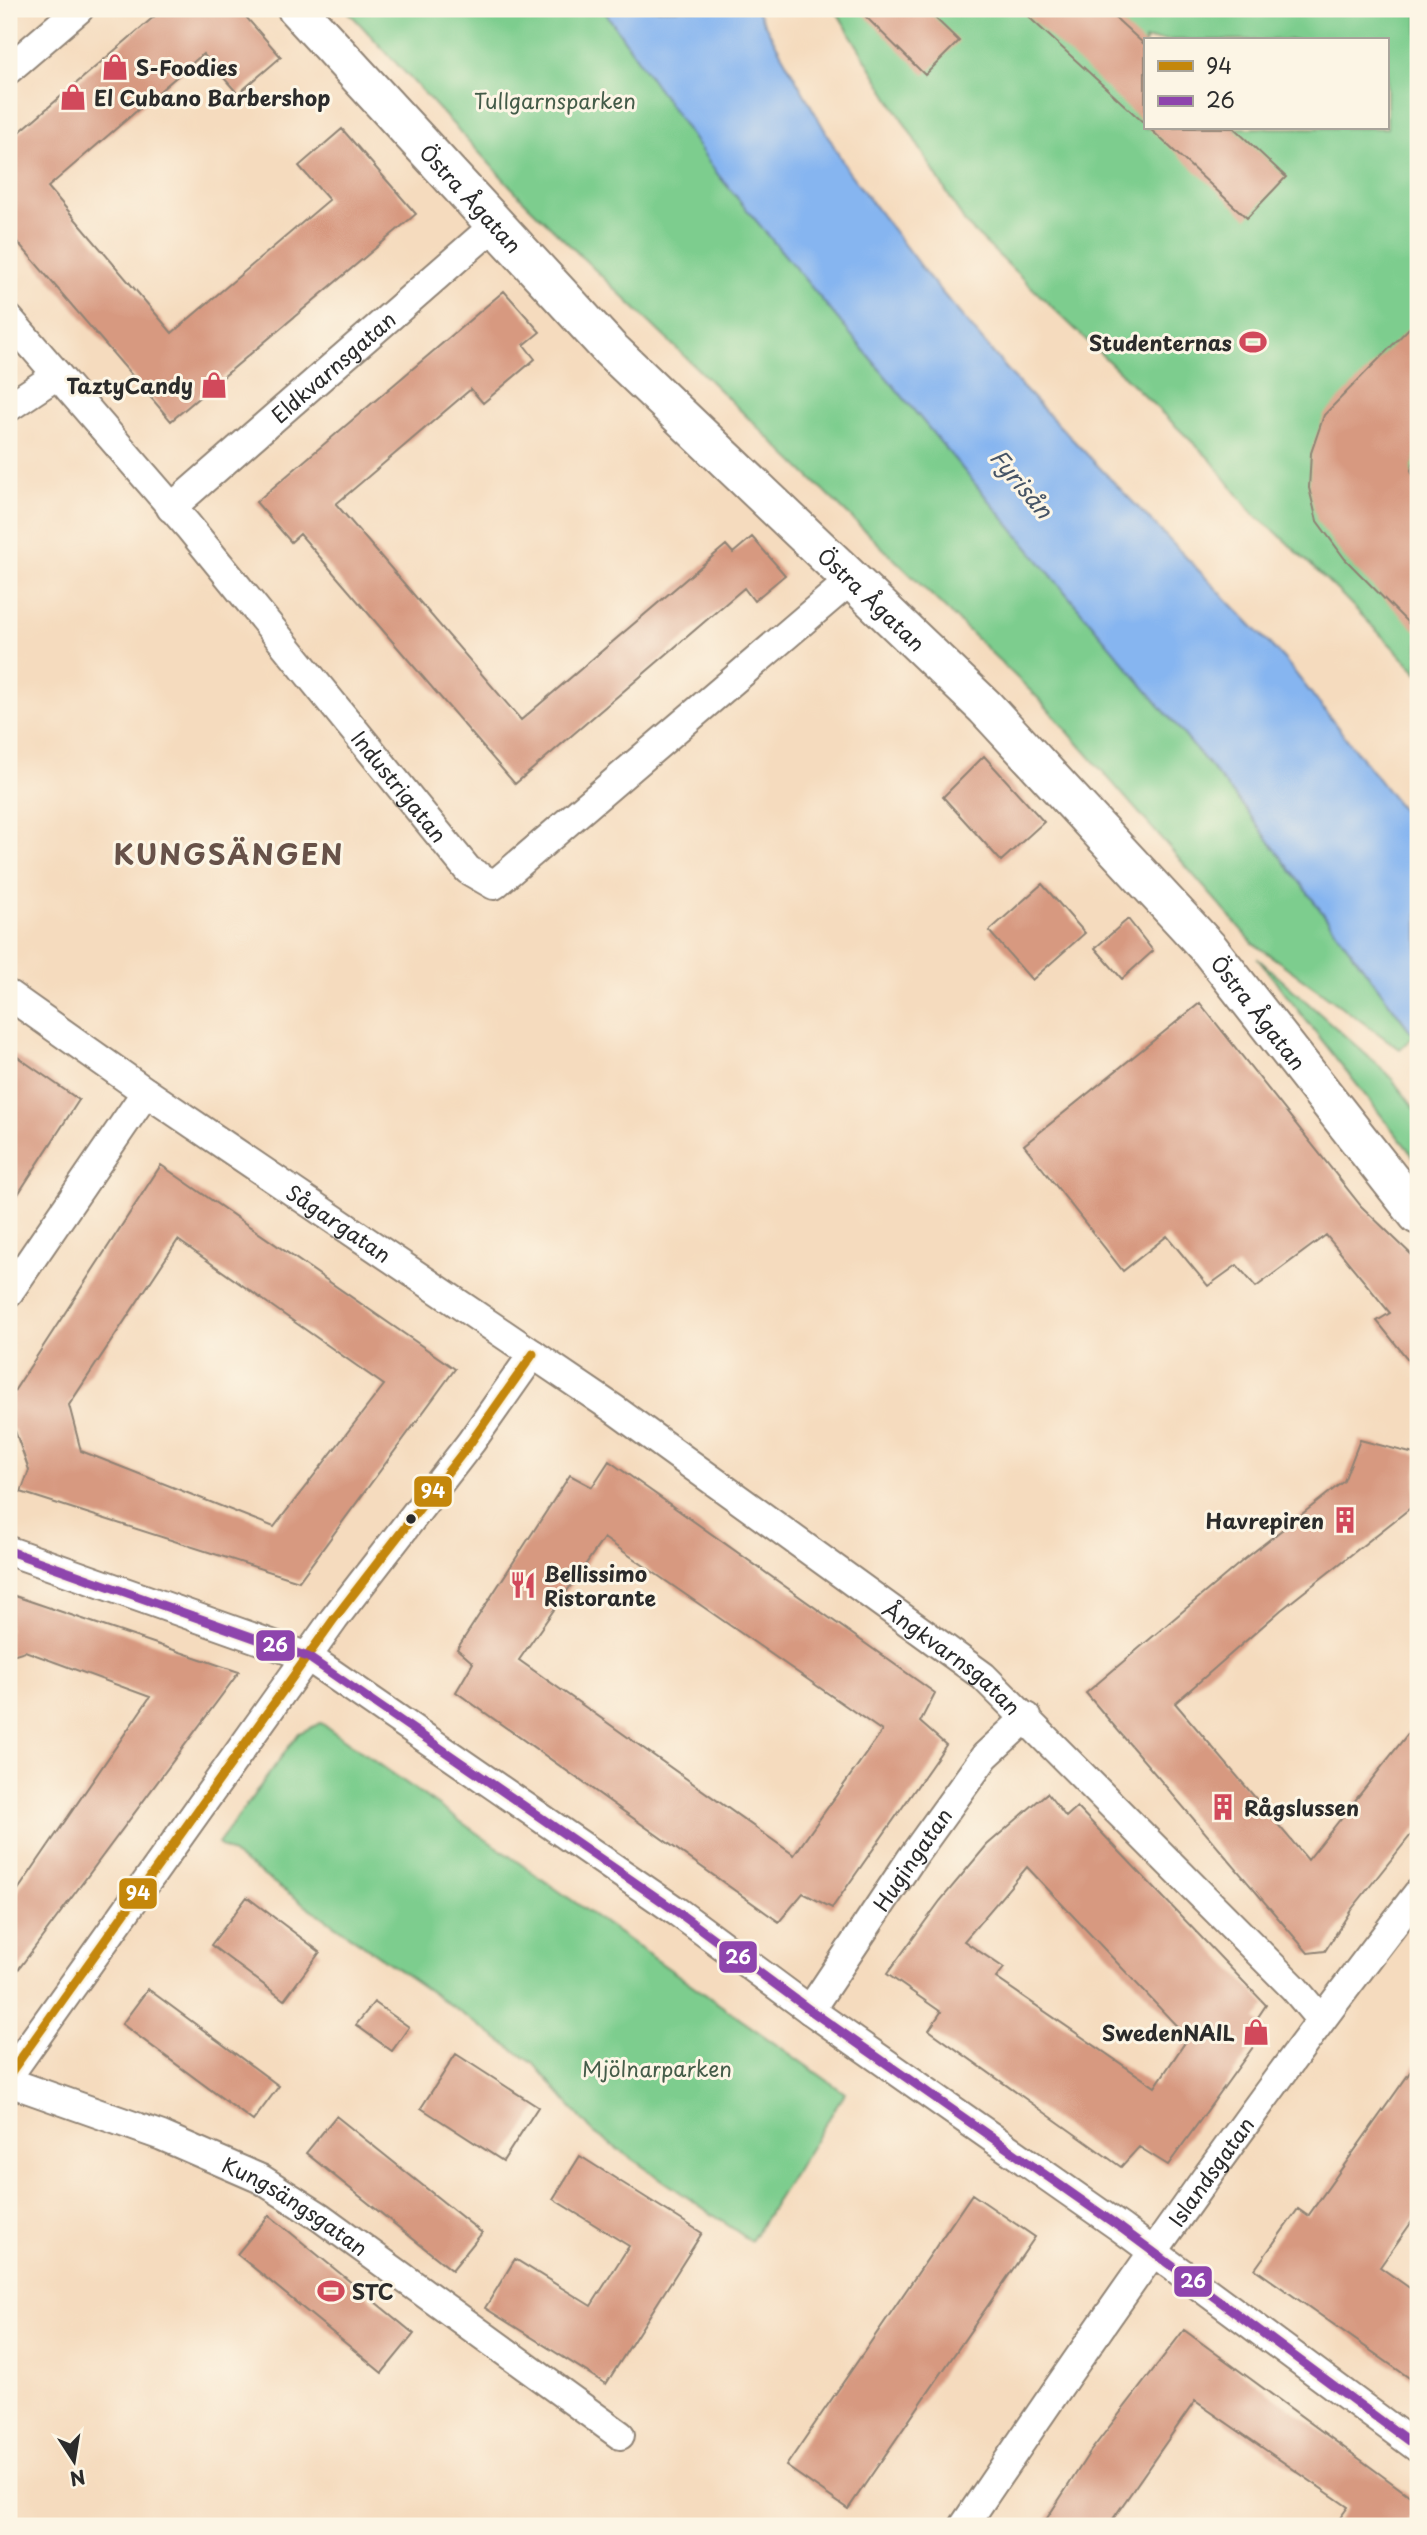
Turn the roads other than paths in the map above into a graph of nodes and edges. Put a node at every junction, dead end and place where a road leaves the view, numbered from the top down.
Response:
1 (79, 9) edge
2 (297, 9) edge
3 (9, 69) edge
4 (495, 225) junction
5 (9, 319) edge
6 (57, 375) junction
7 (11, 402) edge
8 (172, 508) junction
9 (852, 579) junction
10 (9, 995) edge
11 (146, 1092) junction
12 (1418, 1215) edge
13 (9, 1292) edge
14 (533, 1354) junction
15 (12, 1552) dead end
16 (308, 1657) junction
17 (1027, 1717) junction
18 (1418, 1893) edge
19 (810, 2010) junction
20 (1320, 2019) junction
21 (9, 2075) edge
22 (9, 2082) edge
23 (1152, 2254) junction
24 (620, 2435) dead end
25 (1418, 2448) edge
26 (964, 2526) edge

1 - 3 street
2 - 4 street, Östra Ågatan
4 - 8 street, Eldkvarnsgatan
4 - 9 street, Östra Ågatan
5 - 6 street, Industrigatan
6 - 7 street
6 - 8 street, Industrigatan
8 - 9 street, Industrigatan
9 - 12 street, Östra Ågatan
10 - 11 street, Sågargatan
11 - 13 street
11 - 14 street, Sågargatan
14 - 16 street
14 - 17 street, Ångkvarnsgatan
15 - 16 street
16 - 19 street
16 - 21 street
17 - 19 street, Hugingatan
17 - 20 street, Ångkvarnsgatan
18 - 20 street, Islandsgatan
19 - 23 street
20 - 23 street, Islandsgatan
22 - 24 street, Kungsängsgatan
23 - 25 street
23 - 26 street, Islandsgatan

